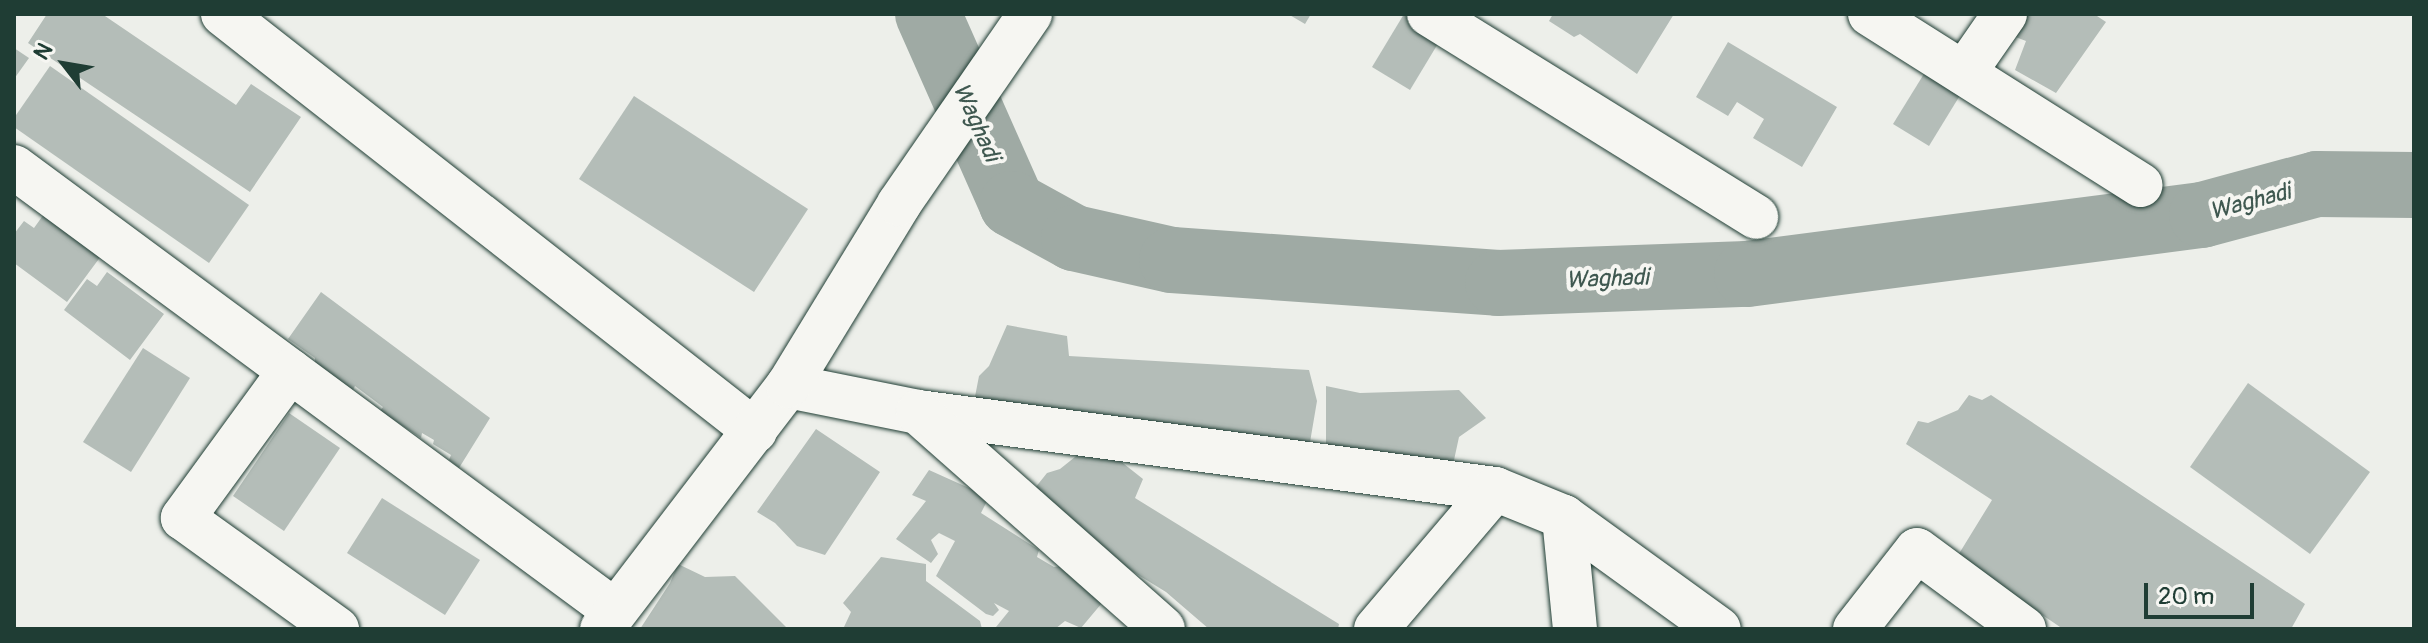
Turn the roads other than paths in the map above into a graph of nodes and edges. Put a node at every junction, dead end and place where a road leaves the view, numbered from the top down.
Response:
1 (223, 14) edge
2 (1030, 14) edge
3 (1429, 14) edge
4 (1870, 14) edge
5 (2005, 14) edge
6 (1964, 73) junction
7 (2141, 185) dead end
8 (20, 186) edge
9 (1756, 217) dead end
10 (290, 371) junction
11 (788, 386) junction
12 (918, 412) junction
13 (755, 431) junction
14 (1495, 489) junction
15 (1564, 517) junction
16 (609, 620) edge
17 (1135, 620) edge
18 (337, 629) edge
19 (1376, 629) edge
20 (1575, 629) edge
21 (1719, 629) edge
22 (1855, 629) edge
23 (2024, 629) edge

1 - 13 street
2 - 11 street
3 - 9 street
4 - 6 street
5 - 6 street
6 - 7 street
8 - 10 street
10 - 16 street
10 - 18 street
11 - 12 street
11 - 13 street
12 - 14 street
12 - 17 street
13 - 16 street
14 - 15 street
14 - 19 street
15 - 20 street
15 - 21 street
22 - 23 street

